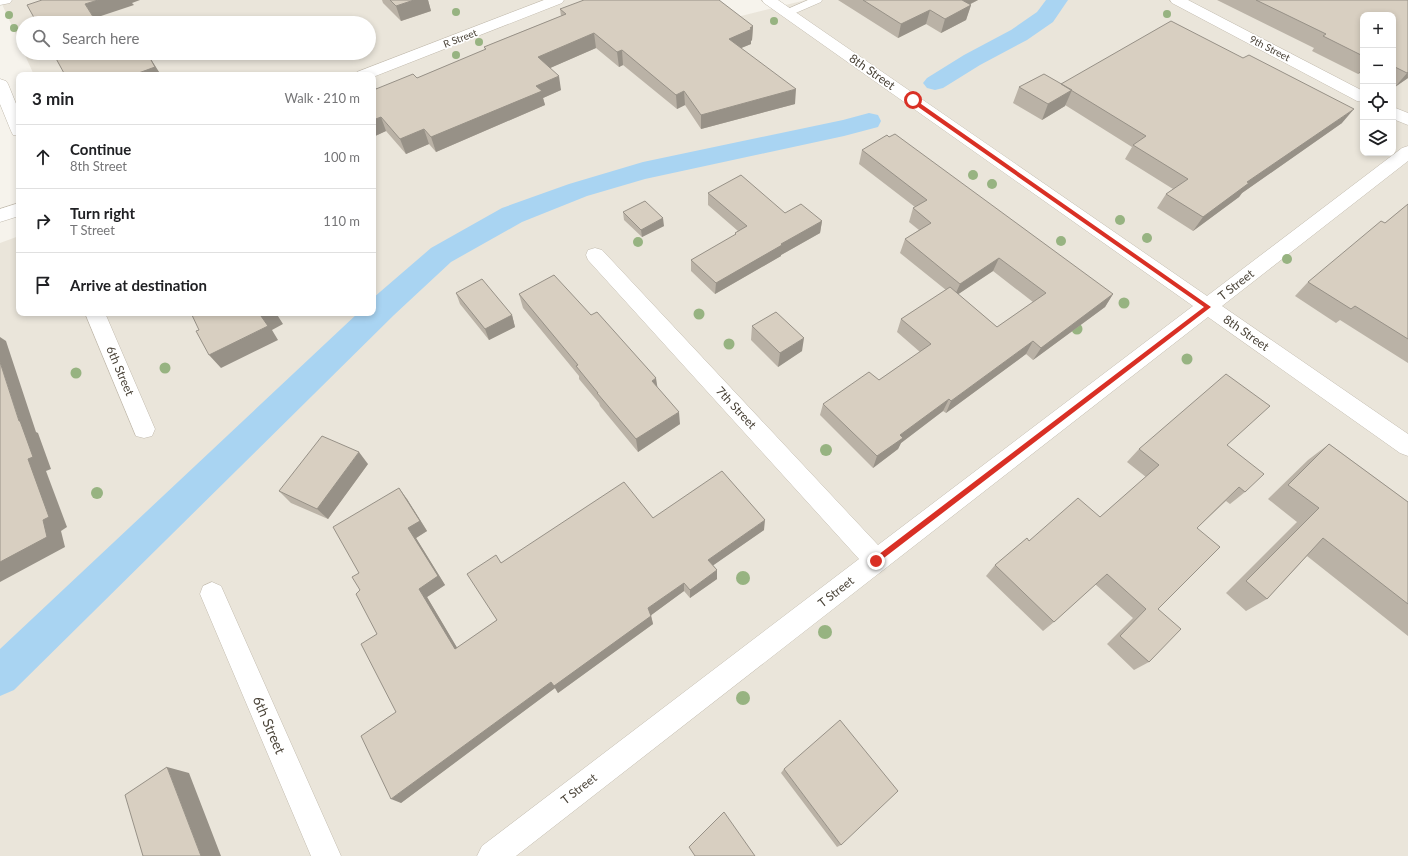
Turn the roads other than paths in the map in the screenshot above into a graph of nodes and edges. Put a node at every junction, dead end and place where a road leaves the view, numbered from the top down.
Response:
1 (4, 0) edge
2 (557, 0) edge
3 (769, 0) edge
4 (817, 0) edge
5 (1177, 0) edge
6 (0, 1) edge
7 (788, 13) junction
8 (372, 72) edge
9 (0, 84) edge
10 (1360, 95) edge
11 (1396, 114) edge
12 (1408, 120) edge
13 (16, 124) edge
14 (1403, 162) edge
15 (16, 209) edge
16 (0, 216) edge
17 (595, 255) dead end
18 (1208, 307) junction
19 (96, 316) edge
20 (144, 429) dead end
21 (1408, 446) edge
22 (876, 561) junction
23 (212, 594) dead end
24 (326, 856) edge
25 (492, 856) edge

1 - 6 street
2 - 8 street, R Street
3 - 7 street, 8th Street
4 - 7 lane
5 - 10 street, 9th Street
7 - 18 street, 8th Street
9 - 13 street
11 - 12 street
14 - 18 street, T Street
15 - 16 street
17 - 22 street, 7th Street
18 - 21 street, 8th Street
18 - 22 street, T Street
19 - 20 street, 6th Street
22 - 25 street, T Street
23 - 24 street, 6th Street

